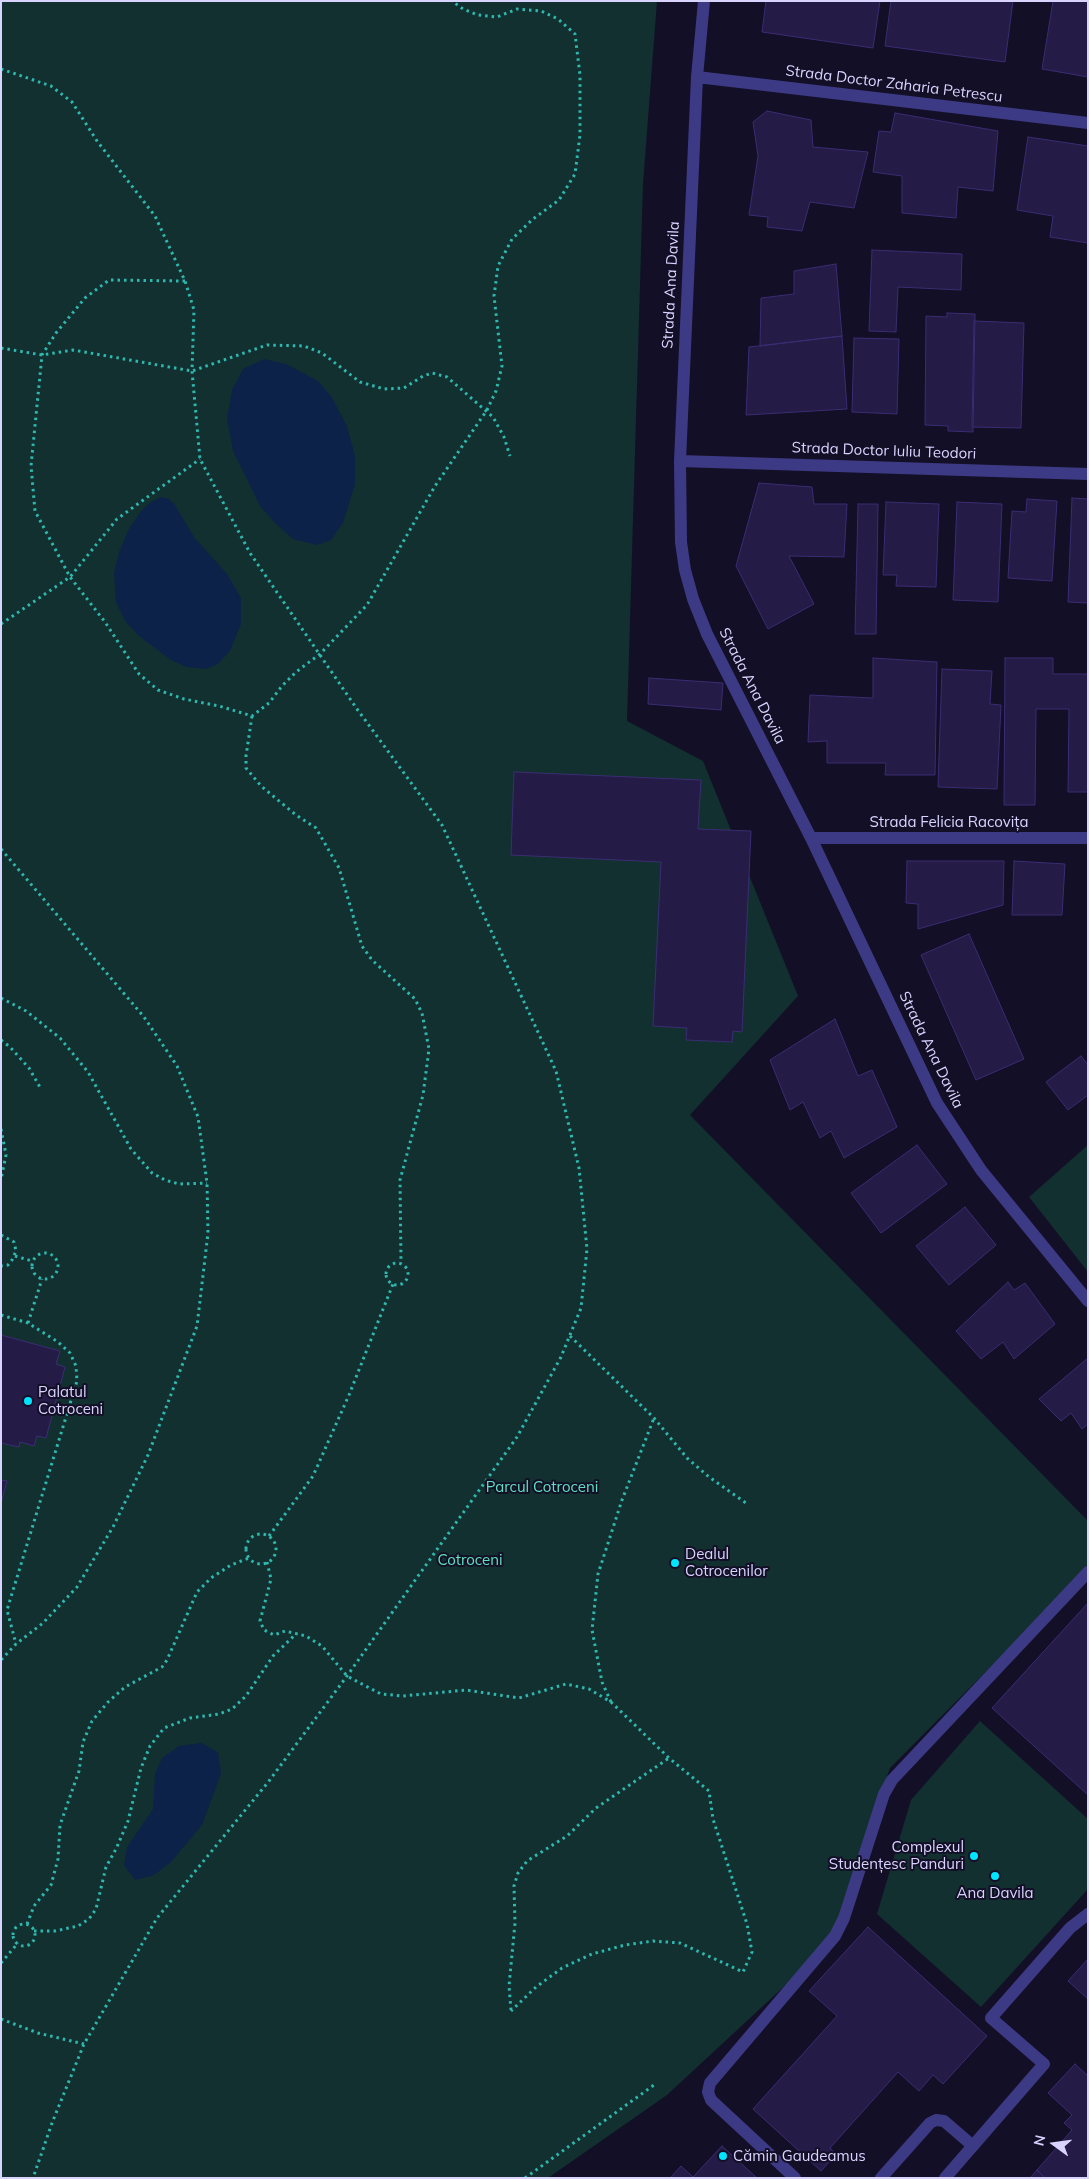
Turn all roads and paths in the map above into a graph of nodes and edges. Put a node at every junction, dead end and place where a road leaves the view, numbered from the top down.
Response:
1 (452, 1) edge
2 (704, 1) edge
3 (1, 70) edge
4 (697, 77) junction
5 (1088, 123) edge
6 (185, 280) junction
7 (1, 348) edge
8 (42, 355) junction
9 (192, 371) junction
10 (487, 410) junction
11 (510, 456) dead end
12 (200, 459) junction
13 (680, 461) junction
14 (1088, 474) edge
15 (70, 577) junction
16 (1, 624) edge
17 (320, 654) junction
18 (252, 716) junction
19 (811, 838) junction
20 (1088, 838) edge
21 (1, 849) edge
22 (1, 998) edge
23 (1, 1040) edge
24 (41, 1089) dead end
25 (1, 1129) edge
26 (1, 1179) edge
27 (207, 1183) junction
28 (1, 1235) edge
29 (15, 1256) junction
30 (32, 1261) junction
31 (402, 1263) junction
32 (1, 1266) edge
33 (42, 1279) junction
34 (393, 1284) junction
35 (1088, 1301) edge
36 (1, 1315) edge
37 (28, 1323) junction
38 (570, 1336) junction
39 (654, 1418) junction
40 (746, 1503) dead end
41 (268, 1536) junction
42 (249, 1558) junction
43 (267, 1562) junction
44 (1088, 1572) edge
45 (298, 1633) junction
46 (16, 1644) junction
47 (1, 1660) edge
48 (347, 1676) junction
49 (611, 1702) junction
50 (669, 1758) junction
51 (1088, 1914) edge
52 (27, 1924) junction
53 (34, 1932) junction
54 (18, 1943) junction
55 (1, 1963) edge
56 (1, 2019) edge
57 (84, 2044) junction
58 (654, 2085) dead end
59 (973, 2146) junction
60 (33, 2178) edge
61 (525, 2178) edge
62 (795, 2178) edge
63 (881, 2178) edge
64 (945, 2178) edge

1 - 10 path
2 - 4 street, Strada Ana Davila
3 - 6 path
4 - 5 street, Strada Doctor Zaharia Petrescu
4 - 13 street, Strada Ana Davila
6 - 8 path
6 - 9 path
7 - 8 path
8 - 9 path
8 - 15 path
9 - 10 path
9 - 12 path
10 - 11 path
10 - 17 path
12 - 15 path
12 - 17 path
13 - 14 street, Strada Doctor Iuliu Teodori
13 - 19 street, Strada Ana Davila
15 - 16 path
15 - 18 path
17 - 18 path
17 - 38 path
18 - 31 path
19 - 20 street, Strada Felicia Racovița
19 - 35 street, Strada Ana Davila
21 - 27 path
22 - 27 path
23 - 24 path
25 - 26 path
27 - 46 path
28 - 29 path
29 - 30 path
29 - 32 path
30 - 33 path
30 - 33 path
31 - 34 path
31 - 34 path
33 - 37 path
34 - 41 path
36 - 37 path
37 - 46 path
38 - 39 path
38 - 48 path
39 - 40 path
39 - 49 path
41 - 42 path
41 - 43 path
42 - 43 path
42 - 52 path
43 - 45 path
44 - 62 street
45 - 48 path
45 - 53 path
46 - 47 path
48 - 49 path
48 - 57 path
49 - 50 path
50 - 50 path
51 - 59 street
52 - 53 path
52 - 54 path
53 - 54 path
54 - 55 path
56 - 57 path
57 - 60 path
58 - 61 path
59 - 63 street
59 - 64 street

